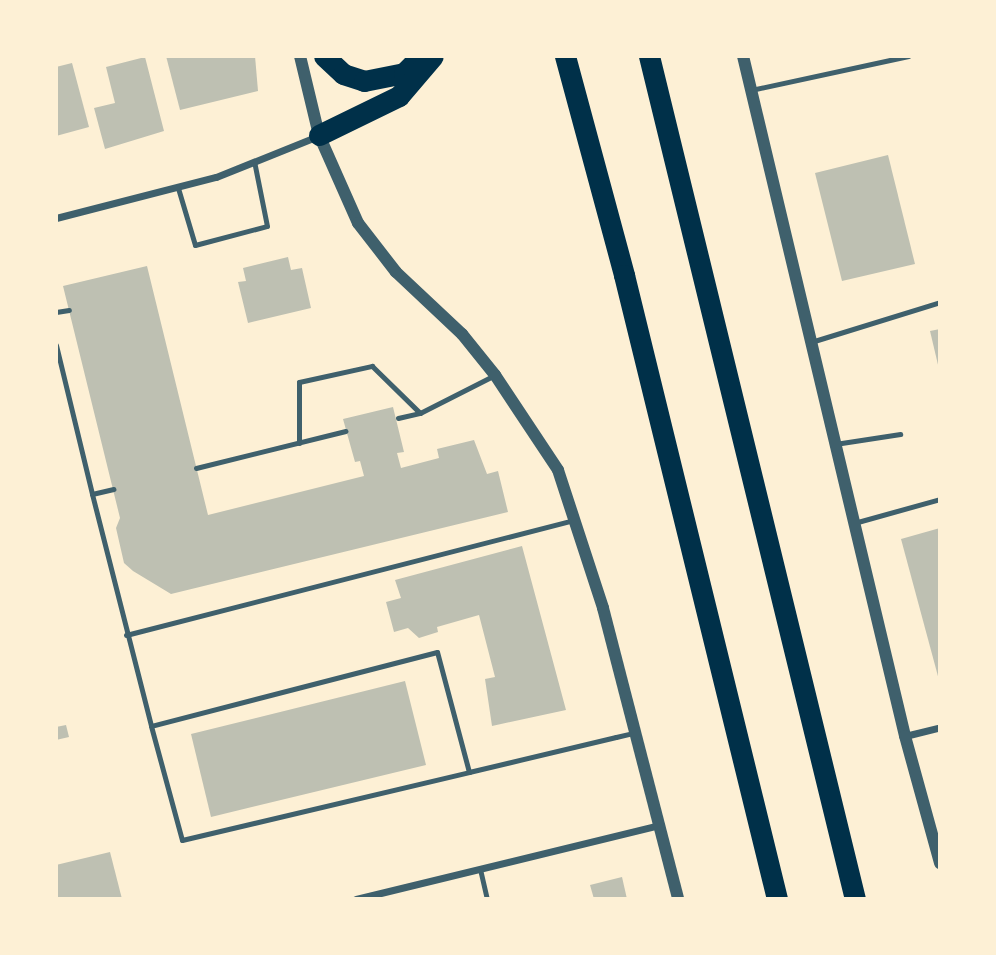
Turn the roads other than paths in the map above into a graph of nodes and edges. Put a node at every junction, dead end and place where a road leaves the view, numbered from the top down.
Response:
1 (300, 56) edge
2 (324, 56) edge
3 (421, 56) edge
4 (433, 56) edge
5 (565, 56) edge
6 (649, 56) edge
7 (743, 56) edge
8 (908, 56) edge
9 (751, 90) junction
10 (318, 135) junction
11 (254, 161) junction
12 (178, 188) junction
13 (56, 218) edge
14 (940, 302) edge
15 (69, 310) dead end
16 (56, 312) edge
17 (811, 342) junction
18 (56, 345) edge
19 (495, 375) junction
20 (420, 413) junction
21 (398, 418) dead end
22 (345, 431) dead end
23 (900, 433) dead end
24 (299, 443) junction
25 (835, 443) junction
26 (196, 468) dead end
27 (113, 489) dead end
28 (92, 494) junction
29 (940, 499) edge
30 (574, 520) junction
31 (854, 523) junction
32 (126, 635) junction
33 (151, 726) junction
34 (940, 727) edge
35 (636, 732) junction
36 (905, 736) junction
37 (469, 772) junction
38 (829, 795) junction
39 (660, 825) junction
40 (940, 863) edge
41 (480, 869) junction
42 (356, 899) edge
43 (487, 899) edge
44 (678, 899) edge
45 (777, 899) edge
46 (855, 899) edge
47 (864, 899) edge

1 - 10 street
2 - 3 highway
4 - 10 highway
5 - 45 highway
6 - 38 highway
7 - 9 street
8 - 9 lane
9 - 17 street
10 - 11 street
10 - 19 street
11 - 12 street
11 - 12 lane
12 - 13 street
14 - 17 lane
15 - 16 lane
17 - 25 street
18 - 28 lane
19 - 20 lane
19 - 30 street
20 - 21 lane
20 - 24 lane
22 - 24 lane
23 - 25 lane
24 - 26 lane
25 - 31 street
27 - 28 lane
28 - 32 lane
29 - 31 lane
30 - 32 lane
30 - 35 street
31 - 36 street
32 - 33 lane
33 - 37 lane
33 - 37 lane
34 - 36 street
35 - 37 lane
35 - 39 street
36 - 40 street
38 - 46 highway
38 - 47 highway
39 - 41 street
39 - 44 street
41 - 42 street
41 - 43 lane

